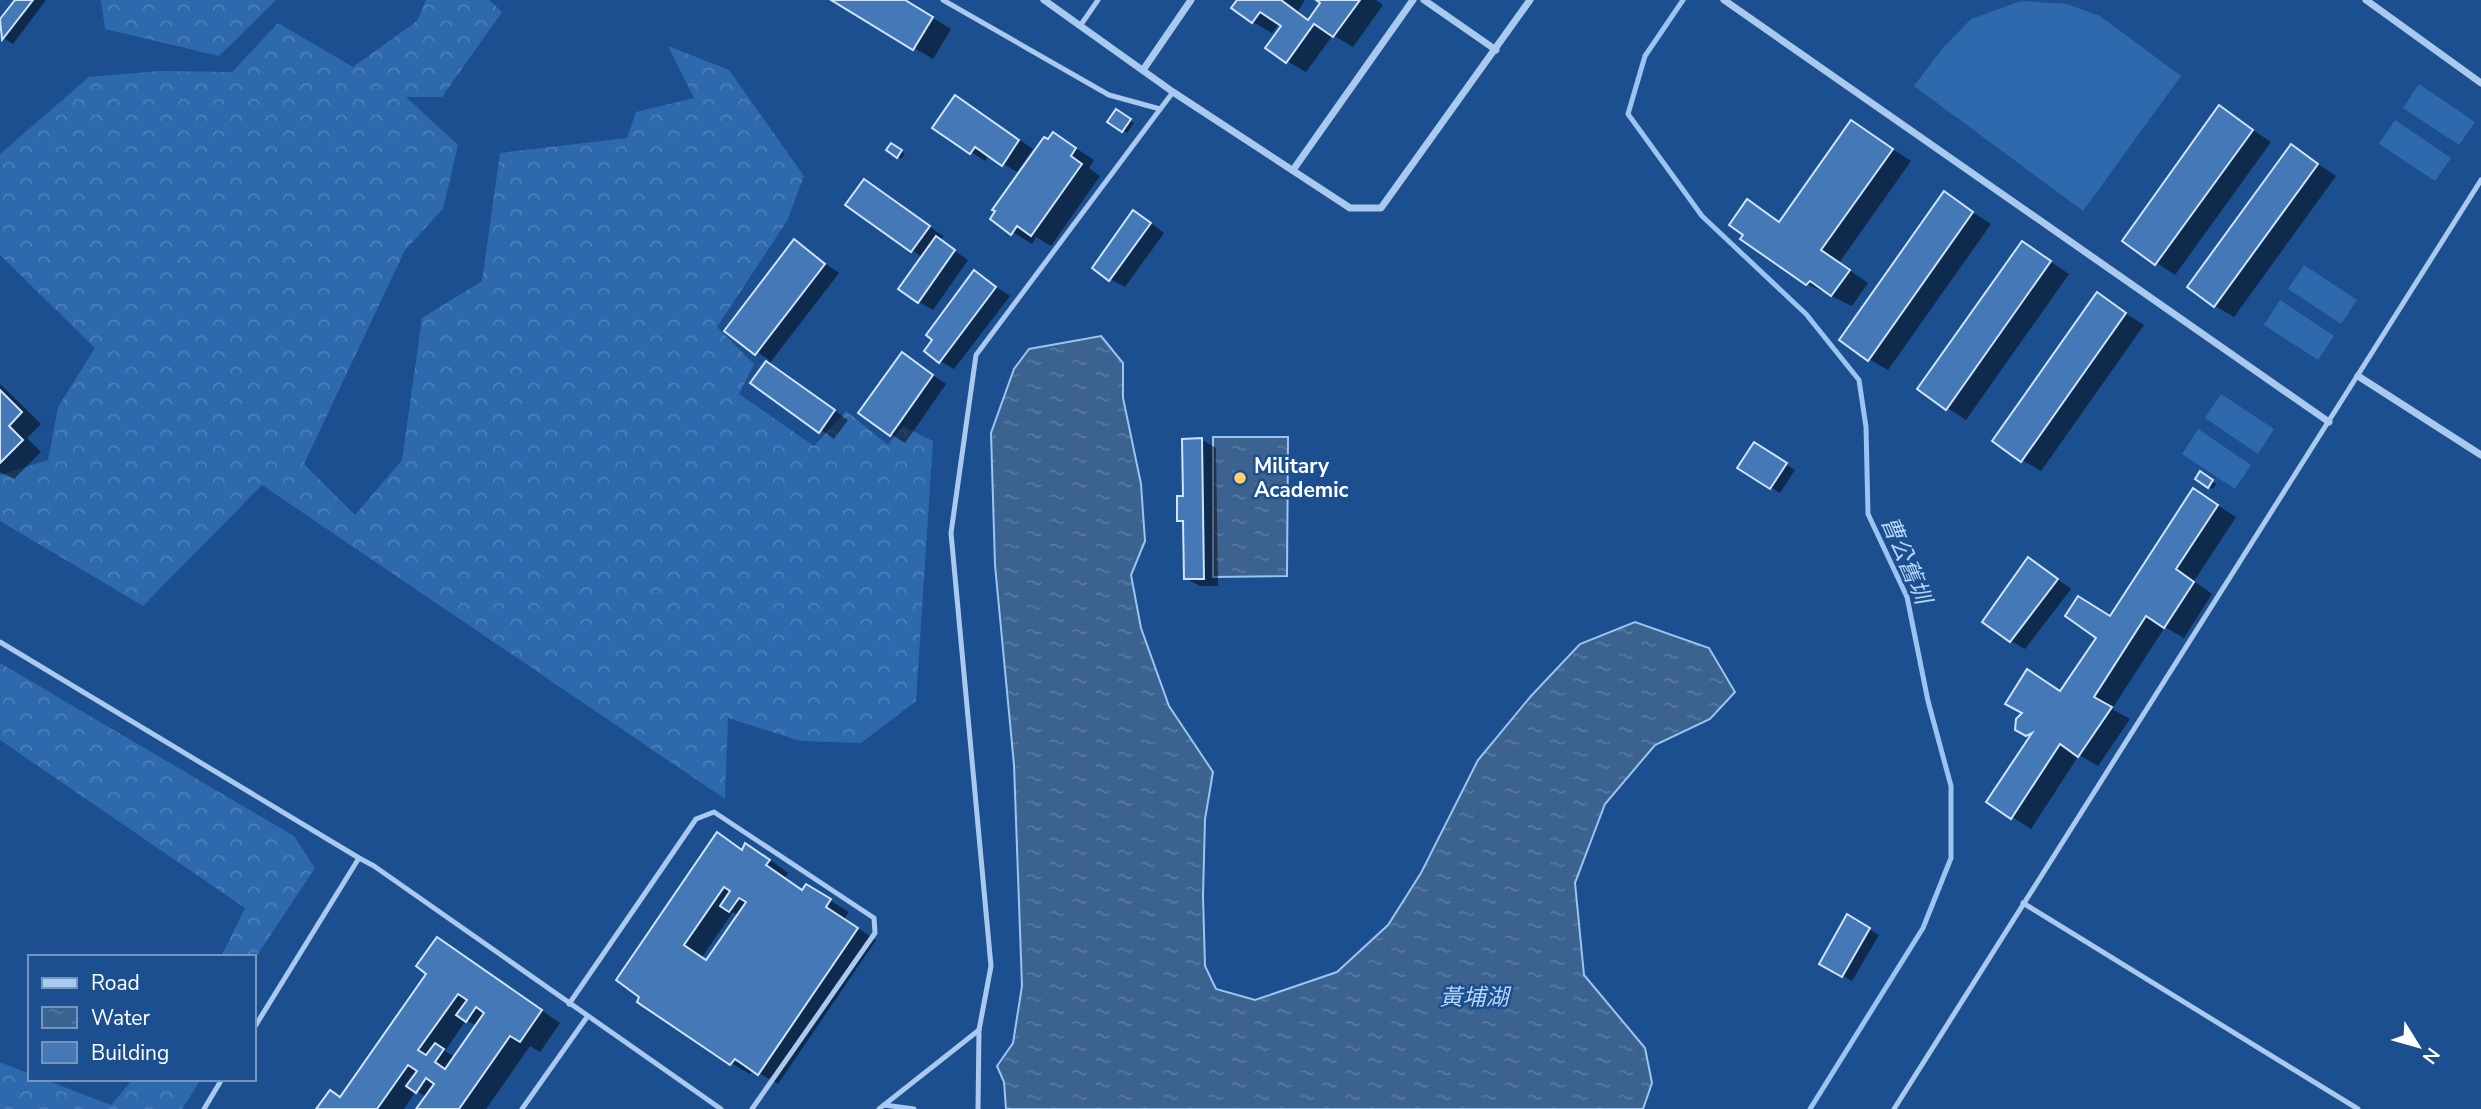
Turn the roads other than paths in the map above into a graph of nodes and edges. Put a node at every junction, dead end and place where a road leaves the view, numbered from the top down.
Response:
1 (943, 0) edge
2 (1044, 0) edge
3 (1098, 0) edge
4 (1191, 0) edge
5 (1413, 0) edge
6 (1424, 0) edge
7 (1530, 0) edge
8 (1724, 0) edge
9 (2366, 0) edge
10 (1080, 26) junction
11 (1496, 50) junction
12 (1143, 70) junction
13 (2481, 83) edge
14 (1173, 92) junction
15 (1160, 109) junction
16 (1293, 170) junction
17 (2481, 180) edge
18 (2358, 376) junction
19 (2329, 422) junction
20 (2481, 455) edge
21 (0, 642) edge
22 (359, 858) junction
23 (2023, 903) junction
24 (569, 1004) junction
25 (587, 1017) junction
26 (256, 1025) edge
27 (979, 1030) junction
28 (221, 1081) edge
29 (881, 1107) edge
30 (204, 1109) edge
31 (522, 1109) edge
32 (721, 1109) edge
33 (752, 1109) edge
34 (914, 1109) edge
35 (978, 1109) edge
36 (1894, 1109) edge
37 (2358, 1109) edge

1 - 15 lane
2 - 10 street
3 - 10 lane
4 - 12 street
5 - 16 street
6 - 11 street
7 - 11 street
8 - 19 street
9 - 13 street
10 - 12 street
11 - 16 street
12 - 14 street
14 - 15 lane
14 - 16 street
15 - 27 lane
17 - 18 lane
18 - 19 lane
18 - 20 street
19 - 23 lane
21 - 22 lane
22 - 24 lane
22 - 26 lane
23 - 36 lane
23 - 37 lane
24 - 25 lane
24 - 33 lane
25 - 31 lane
25 - 32 lane
27 - 29 lane
27 - 35 lane
28 - 30 lane
29 - 34 lane

